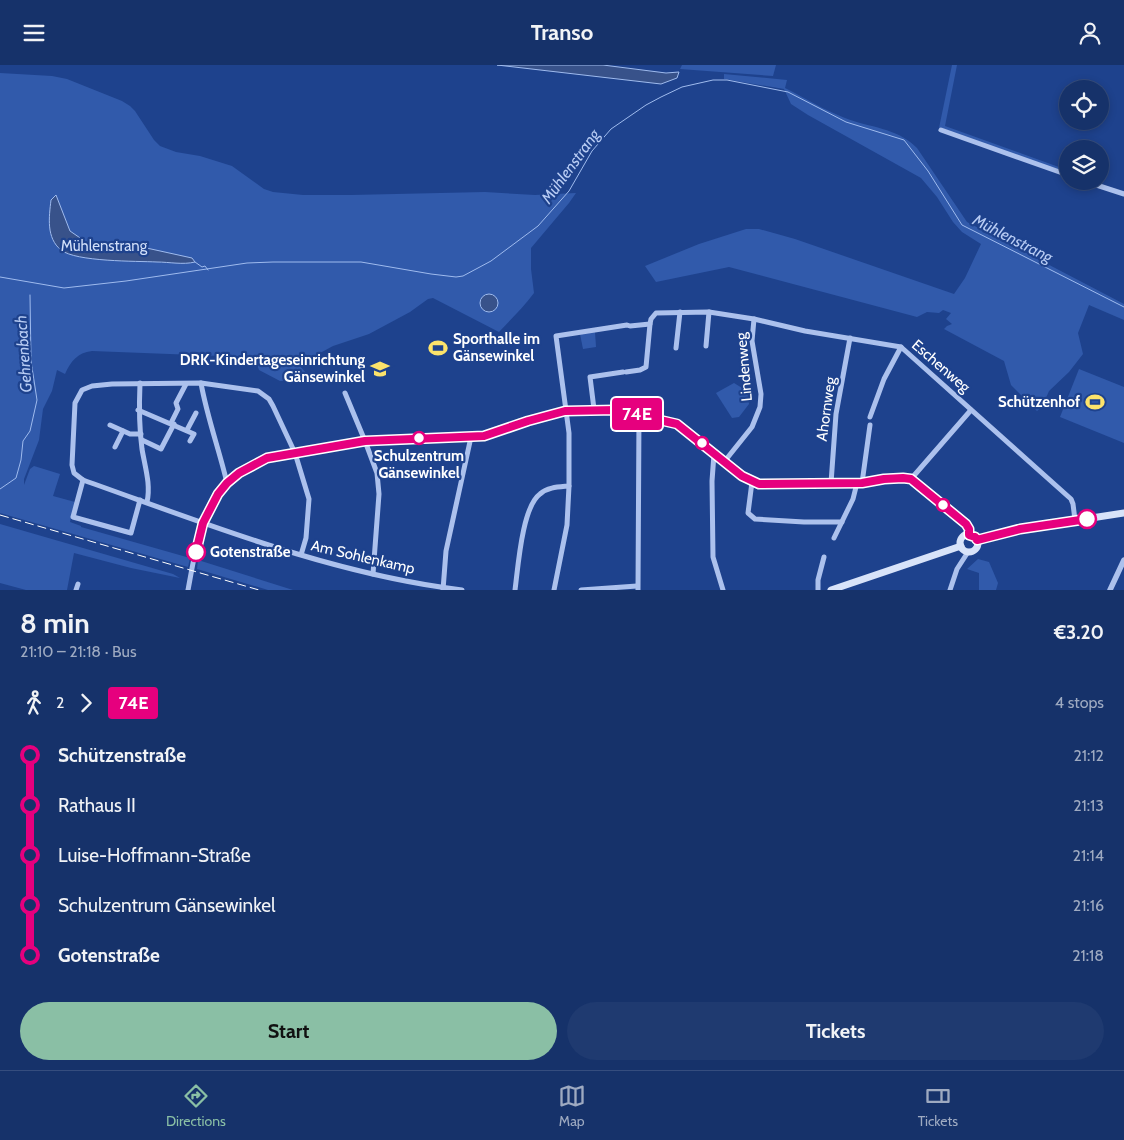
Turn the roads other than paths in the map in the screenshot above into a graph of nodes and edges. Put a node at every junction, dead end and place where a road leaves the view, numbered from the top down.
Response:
1 (941, 130) dead end
2 (1059, 172) edge
3 (1109, 189) edge
4 (1124, 194) edge
5 (680, 312) junction
6 (709, 312) junction
7 (754, 319) junction
8 (650, 324) junction
9 (850, 338) junction
10 (706, 346) dead end
11 (901, 347) junction
12 (676, 348) dead end
13 (140, 383) junction
14 (201, 383) junction
15 (186, 384) junction
16 (345, 393) dead end
17 (594, 409) junction
18 (138, 410) junction
19 (971, 410) junction
20 (565, 411) junction
21 (196, 413) dead end
22 (639, 414) junction
23 (870, 417) dead end
24 (172, 423) junction
25 (110, 425) dead end
26 (870, 425) dead end
27 (187, 430) junction
28 (123, 431) junction
29 (141, 437) junction
30 (471, 437) junction
31 (190, 441) dead end
32 (365, 441) junction
33 (115, 447) dead end
34 (295, 453) junction
35 (714, 454) junction
36 (724, 462) junction
37 (83, 479) junction
38 (911, 479) junction
39 (752, 482) junction
40 (227, 483) junction
41 (831, 483) junction
42 (859, 483) junction
43 (569, 486) junction
44 (140, 500) junction
45 (147, 503) junction
46 (1124, 513) edge
47 (1075, 520) junction
48 (842, 522) junction
49 (203, 523) junction
50 (969, 535) junction
51 (834, 538) dead end
52 (977, 540) junction
53 (961, 546) junction
54 (968, 552) junction
55 (301, 555) junction
56 (824, 557) dead end
57 (1124, 560) edge
58 (373, 574) junction
59 (78, 584) dead end
60 (637, 588) edge
61 (443, 589) edge
62 (76, 590) edge
63 (188, 590) edge
64 (462, 590) edge
65 (515, 590) edge
66 (554, 590) edge
67 (581, 590) edge
68 (723, 590) edge
69 (818, 590) edge
70 (831, 590) edge
71 (950, 590) edge
72 (1110, 590) edge

1 - 2 street
3 - 4 street
5 - 6 street, Eschenweg
5 - 8 street, Eschenweg
5 - 12 street
6 - 7 street, Eschenweg
6 - 10 street
7 - 9 street, Eschenweg
7 - 36 street, Lindenweg
8 - 17 street
8 - 20 street
9 - 11 street, Eschenweg
9 - 41 street, Ahornweg
11 - 19 street, Eschenweg
11 - 23 street
13 - 15 street
13 - 18 street
13 - 37 street
14 - 15 street
14 - 34 street
14 - 40 street
15 - 24 street
16 - 32 street
17 - 20 street
17 - 22 street
18 - 24 street
18 - 29 street
19 - 38 street
19 - 47 street, Eschenweg
20 - 30 street
20 - 43 street
21 - 27 street
22 - 35 street
22 - 60 street
24 - 27 street
24 - 29 street
25 - 28 street
26 - 42 street
27 - 31 street
28 - 29 street
28 - 33 street
29 - 45 street
30 - 32 street
30 - 61 street
32 - 34 street
32 - 58 street
34 - 40 street
34 - 55 street
35 - 36 street
35 - 68 street
36 - 39 street
37 - 44 street
37 - 44 street
38 - 42 street
38 - 50 street
39 - 41 street
39 - 48 street
40 - 49 street
41 - 42 street
42 - 48 street
43 - 65 street
43 - 66 street
44 - 45 street
45 - 49 street
46 - 47 main road
47 - 52 main road
48 - 51 street
49 - 55 street, Am Sohlenkamp
49 - 63 street
50 - 52 main road
50 - 53 main road
52 - 54 main road
53 - 54 main road
53 - 70 main road
54 - 71 street
55 - 58 street, Am Sohlenkamp
56 - 69 street
57 - 72 street
58 - 61 street, Am Sohlenkamp
59 - 62 street
60 - 67 street
61 - 64 street, Am Sohlenkamp

